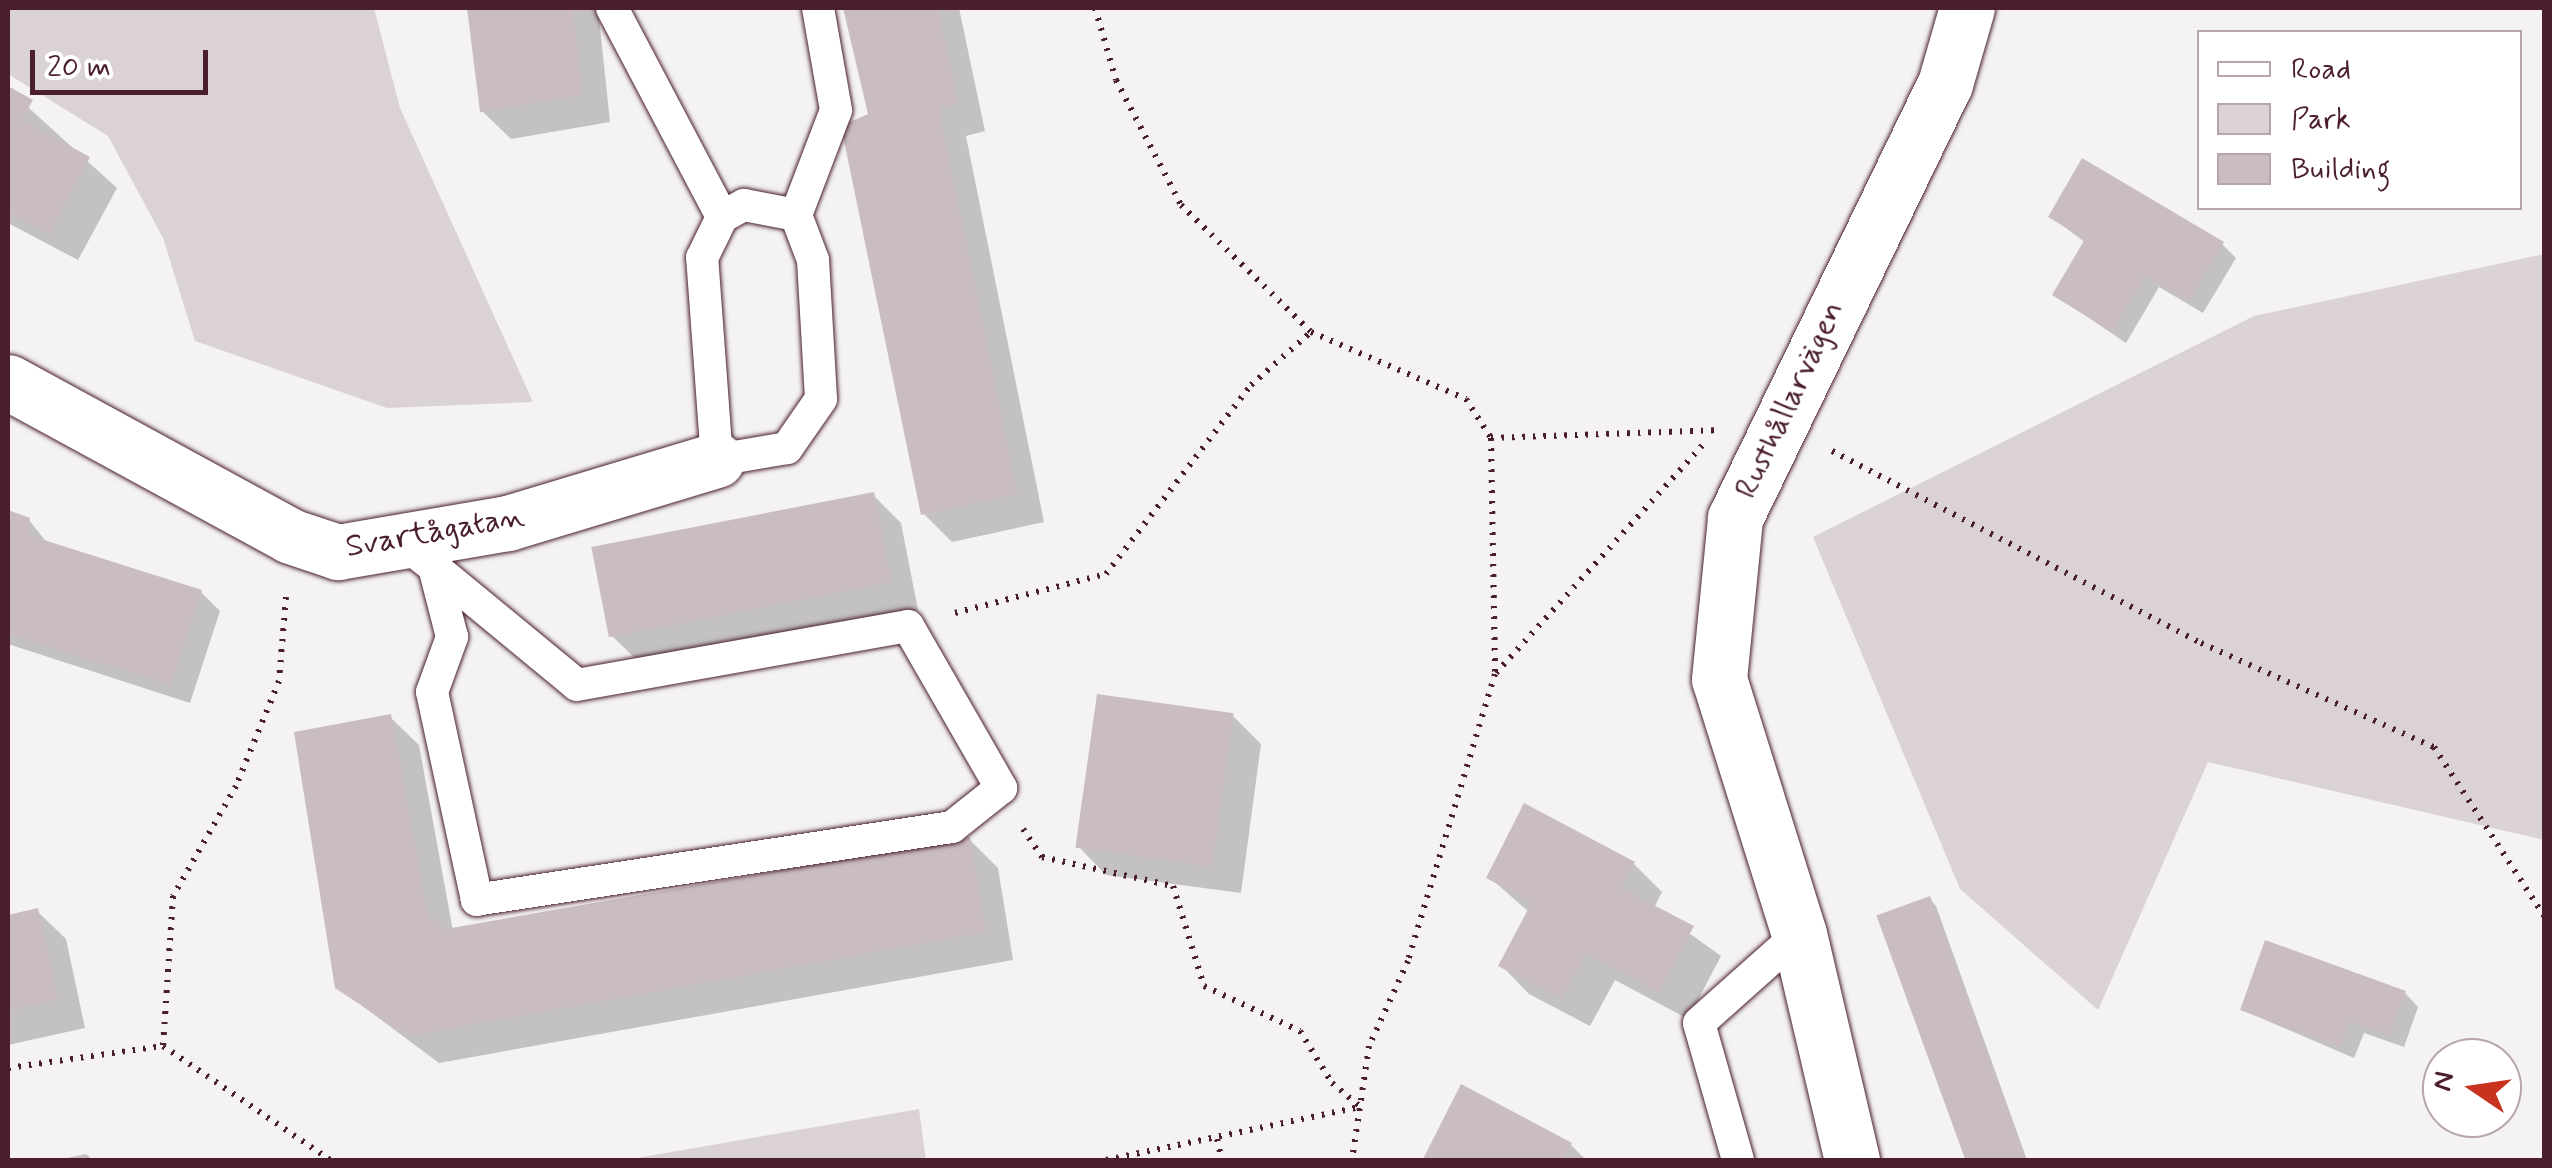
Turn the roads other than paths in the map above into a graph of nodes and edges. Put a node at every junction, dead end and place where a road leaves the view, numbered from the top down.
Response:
1 (612, 8) edge
2 (818, 8) edge
3 (1967, 8) edge
4 (796, 215) junction
5 (722, 217) junction
6 (8, 382) edge
7 (717, 460) junction
8 (418, 554) junction
9 (1799, 934) junction
10 (1738, 1160) edge
11 (1852, 1160) edge

1 - 5 lane
2 - 4 lane
3 - 9 street, Rusthållarvägen
4 - 5 lane
4 - 7 lane
5 - 7 lane
6 - 8 street, Svartågatan
7 - 8 street, Svartågatan
8 - 8 lane
9 - 10 lane
9 - 11 street, Rusthållarvägen

